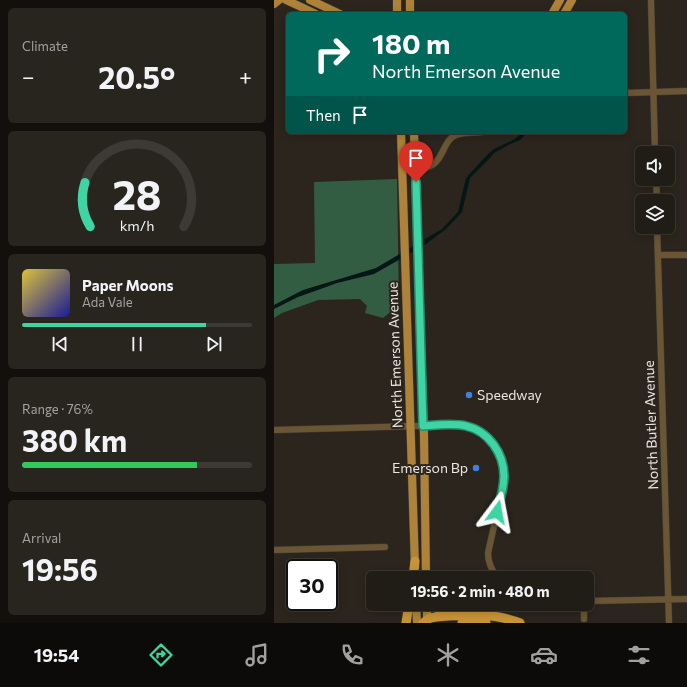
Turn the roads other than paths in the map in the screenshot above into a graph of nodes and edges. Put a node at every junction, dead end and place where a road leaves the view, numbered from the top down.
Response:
1 (279, 0) edge
2 (286, 0) edge
3 (397, 0) edge
4 (410, 0) edge
5 (560, 0) edge
6 (572, 0) edge
7 (651, 0) edge
8 (311, 1) edge
9 (274, 4) edge
10 (312, 12) edge
11 (336, 12) edge
12 (397, 12) edge
13 (410, 12) edge
14 (553, 12) edge
15 (565, 12) edge
16 (687, 91) edge
17 (654, 92) junction
18 (627, 93) edge
19 (401, 134) edge
20 (414, 134) edge
21 (460, 134) edge
22 (655, 146) edge
23 (415, 168) junction
24 (402, 169) junction
25 (657, 234) edge
26 (658, 255) junction
27 (687, 255) edge
28 (417, 426) junction
29 (274, 430) edge
30 (385, 547) dead end
31 (274, 550) edge
32 (415, 561) joint
33 (414, 571) edge
34 (426, 571) edge
35 (493, 571) edge
36 (668, 599) junction
37 (687, 599) edge
38 (594, 601) edge
39 (409, 611) edge
40 (416, 611) edge
41 (427, 611) edge
42 (441, 611) edge
43 (584, 611) edge
44 (460, 619) edge
45 (584, 619) dead end
46 (426, 622) edge
47 (406, 623) edge
48 (417, 623) edge
49 (486, 623) edge
50 (520, 623) edge
51 (670, 623) edge

1 - 9 main road
2 - 10 main road
3 - 12 main road
4 - 13 main road
5 - 14 main road
6 - 15 main road
7 - 17 street
8 - 11 main road
16 - 17 street
17 - 18 street
17 - 22 street
19 - 24 main road, North Emerson Avenue
20 - 23 main road, North Emerson Avenue
21 - 23 street
23 - 24 street
23 - 28 main road, North Emerson Avenue
24 - 28 main road, North Emerson Avenue
25 - 26 street, North Butler Avenue
26 - 27 street
26 - 36 street, North Butler Avenue
28 - 29 street
28 - 32 main road, North Emerson Avenue
28 - 34 main road, North Emerson Avenue
28 - 35 street
30 - 31 street
32 - 33 highway
36 - 37 street
36 - 38 street
36 - 51 street, North Butler Avenue
39 - 47 highway
40 - 48 main road
41 - 46 main road
42 - 44 highway
43 - 45 street
44 - 46 highway
44 - 49 highway
44 - 50 highway

